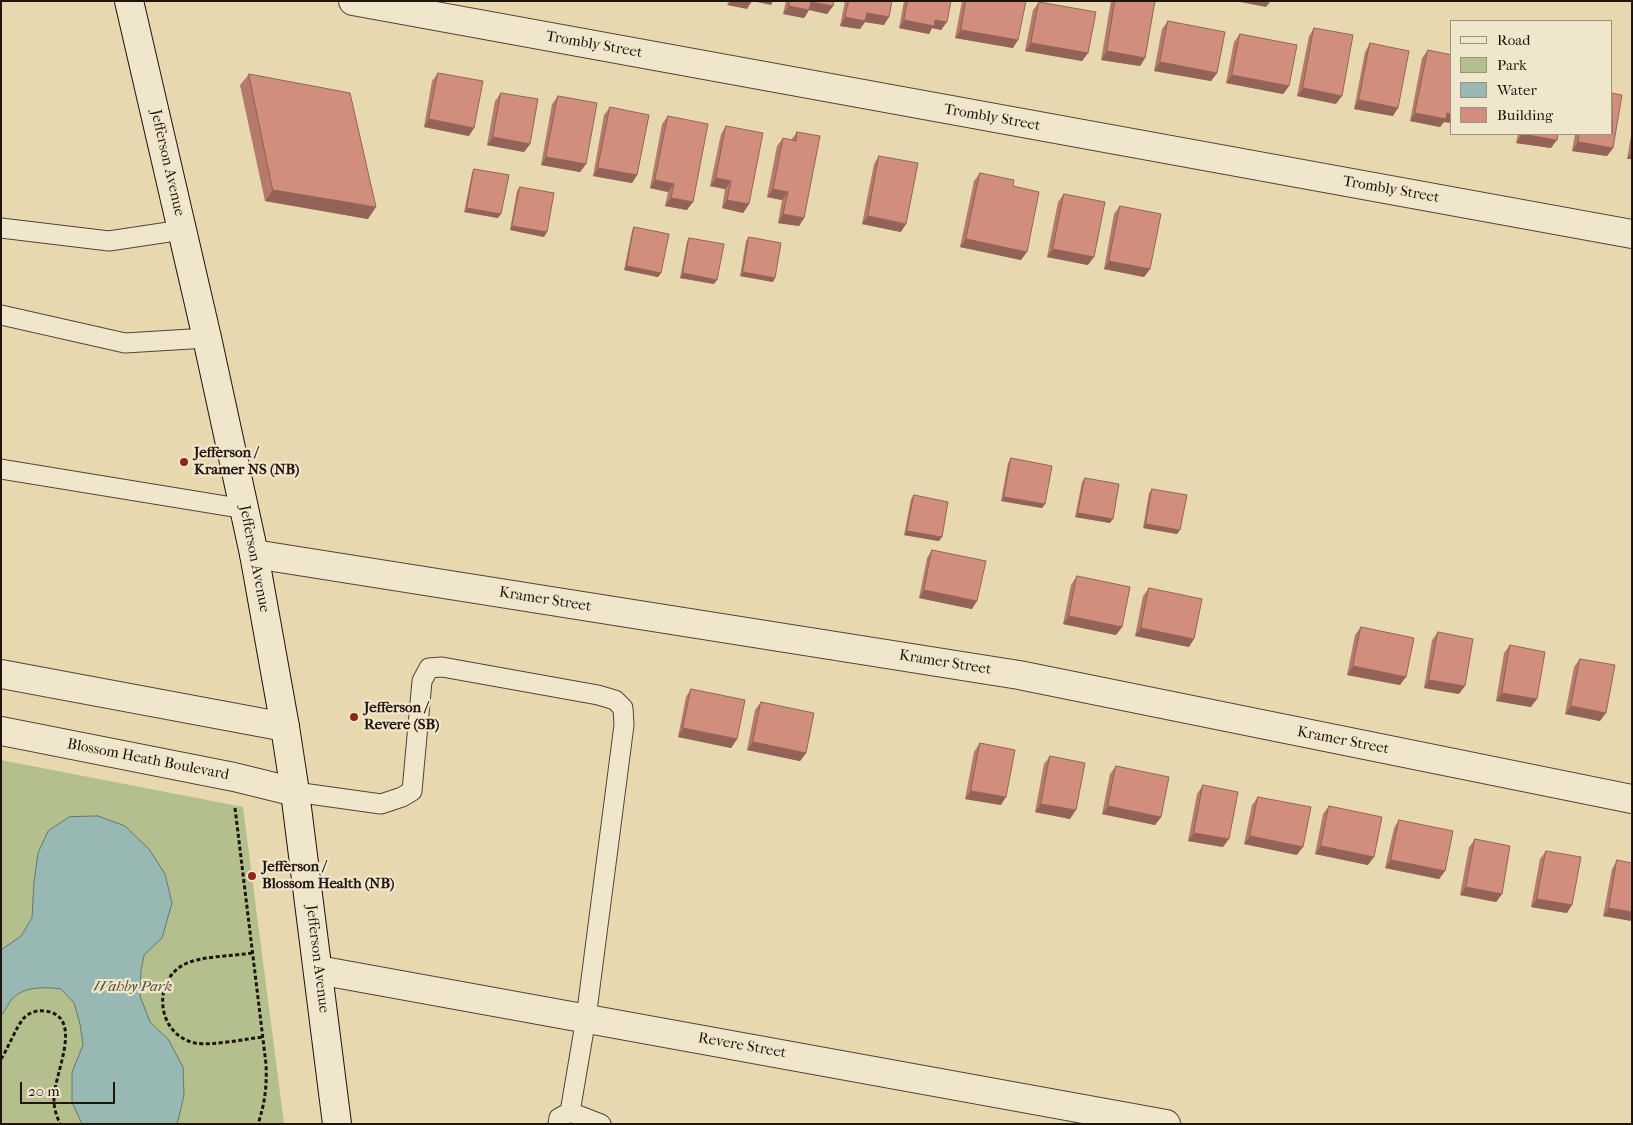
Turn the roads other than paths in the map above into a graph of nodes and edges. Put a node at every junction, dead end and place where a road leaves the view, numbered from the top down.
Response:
1 (129, 1) edge
2 (353, 1) edge
3 (1, 228) edge
4 (182, 230) junction
5 (1632, 234) edge
6 (1, 315) edge
7 (208, 338) junction
8 (1, 469) edge
9 (245, 509) junction
10 (254, 554) junction
11 (1, 674) edge
12 (285, 727) junction
13 (1, 731) edge
14 (295, 792) junction
15 (1632, 799) edge
16 (318, 970) junction
17 (586, 1018) junction
18 (564, 1118) edge
19 (337, 1124) edge
20 (601, 1124) edge
21 (1166, 1124) edge

1 - 4 street, Jefferson Avenue
2 - 5 street, Trombly Street
3 - 4 lane
4 - 7 street, Jefferson Avenue
6 - 7 lane
7 - 9 street, Jefferson Avenue
8 - 9 lane
9 - 10 street, Jefferson Avenue
10 - 12 street, Jefferson Avenue
10 - 15 street, Kramer Street
11 - 12 street
12 - 14 street, Jefferson Avenue
13 - 14 street, Blossom Heath Boulevard
14 - 16 street, Jefferson Avenue
14 - 17 lane
16 - 17 street, Revere Street
16 - 19 street, Jefferson Avenue
17 - 18 lane
17 - 21 street, Revere Street
18 - 20 lane

